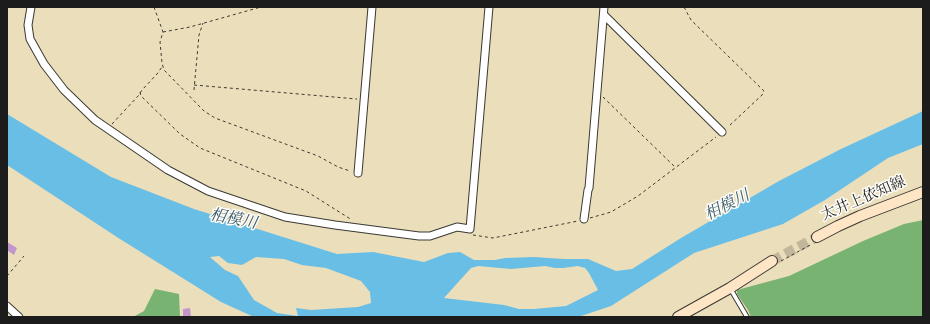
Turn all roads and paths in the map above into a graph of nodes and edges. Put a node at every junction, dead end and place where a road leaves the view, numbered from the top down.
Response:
1 (32, 7) edge
2 (154, 7) edge
3 (261, 7) edge
4 (372, 7) edge
5 (489, 7) edge
6 (604, 7) edge
7 (684, 7) edge
8 (604, 15) junction
9 (203, 23) junction
10 (163, 32) junction
11 (163, 66) junction
12 (194, 85) junction
13 (194, 90) dead end
14 (597, 91) junction
15 (140, 92) junction
16 (364, 99) junction
17 (108, 129) junction
18 (722, 132) junction
19 (676, 168) junction
20 (358, 173) joint
21 (923, 192) edge
22 (584, 219) junction
23 (354, 221) dead end
24 (468, 234) dead end
25 (817, 237) tunnel mouth
26 (24, 256) dead end
27 (772, 261) tunnel mouth
28 (7, 276) edge
29 (730, 288) junction
30 (7, 306) edge
31 (20, 317) edge
32 (678, 317) edge
33 (747, 317) edge

1 - 17 street
2 - 10 path
3 - 9 path
4 - 16 street
5 - 17 street
6 - 8 street
7 - 18 path
8 - 14 street
8 - 18 street
9 - 10 path
9 - 12 path
10 - 11 path
11 - 15 path
11 - 20 path
12 - 13 path
12 - 16 path
14 - 19 path
14 - 22 street
15 - 17 path
15 - 23 path
16 - 20 street
18 - 19 path
19 - 22 path
21 - 25 main road, 太井上依知線
22 - 24 path
26 - 28 path
27 - 29 main road
29 - 32 main road
29 - 33 lane
30 - 31 street

